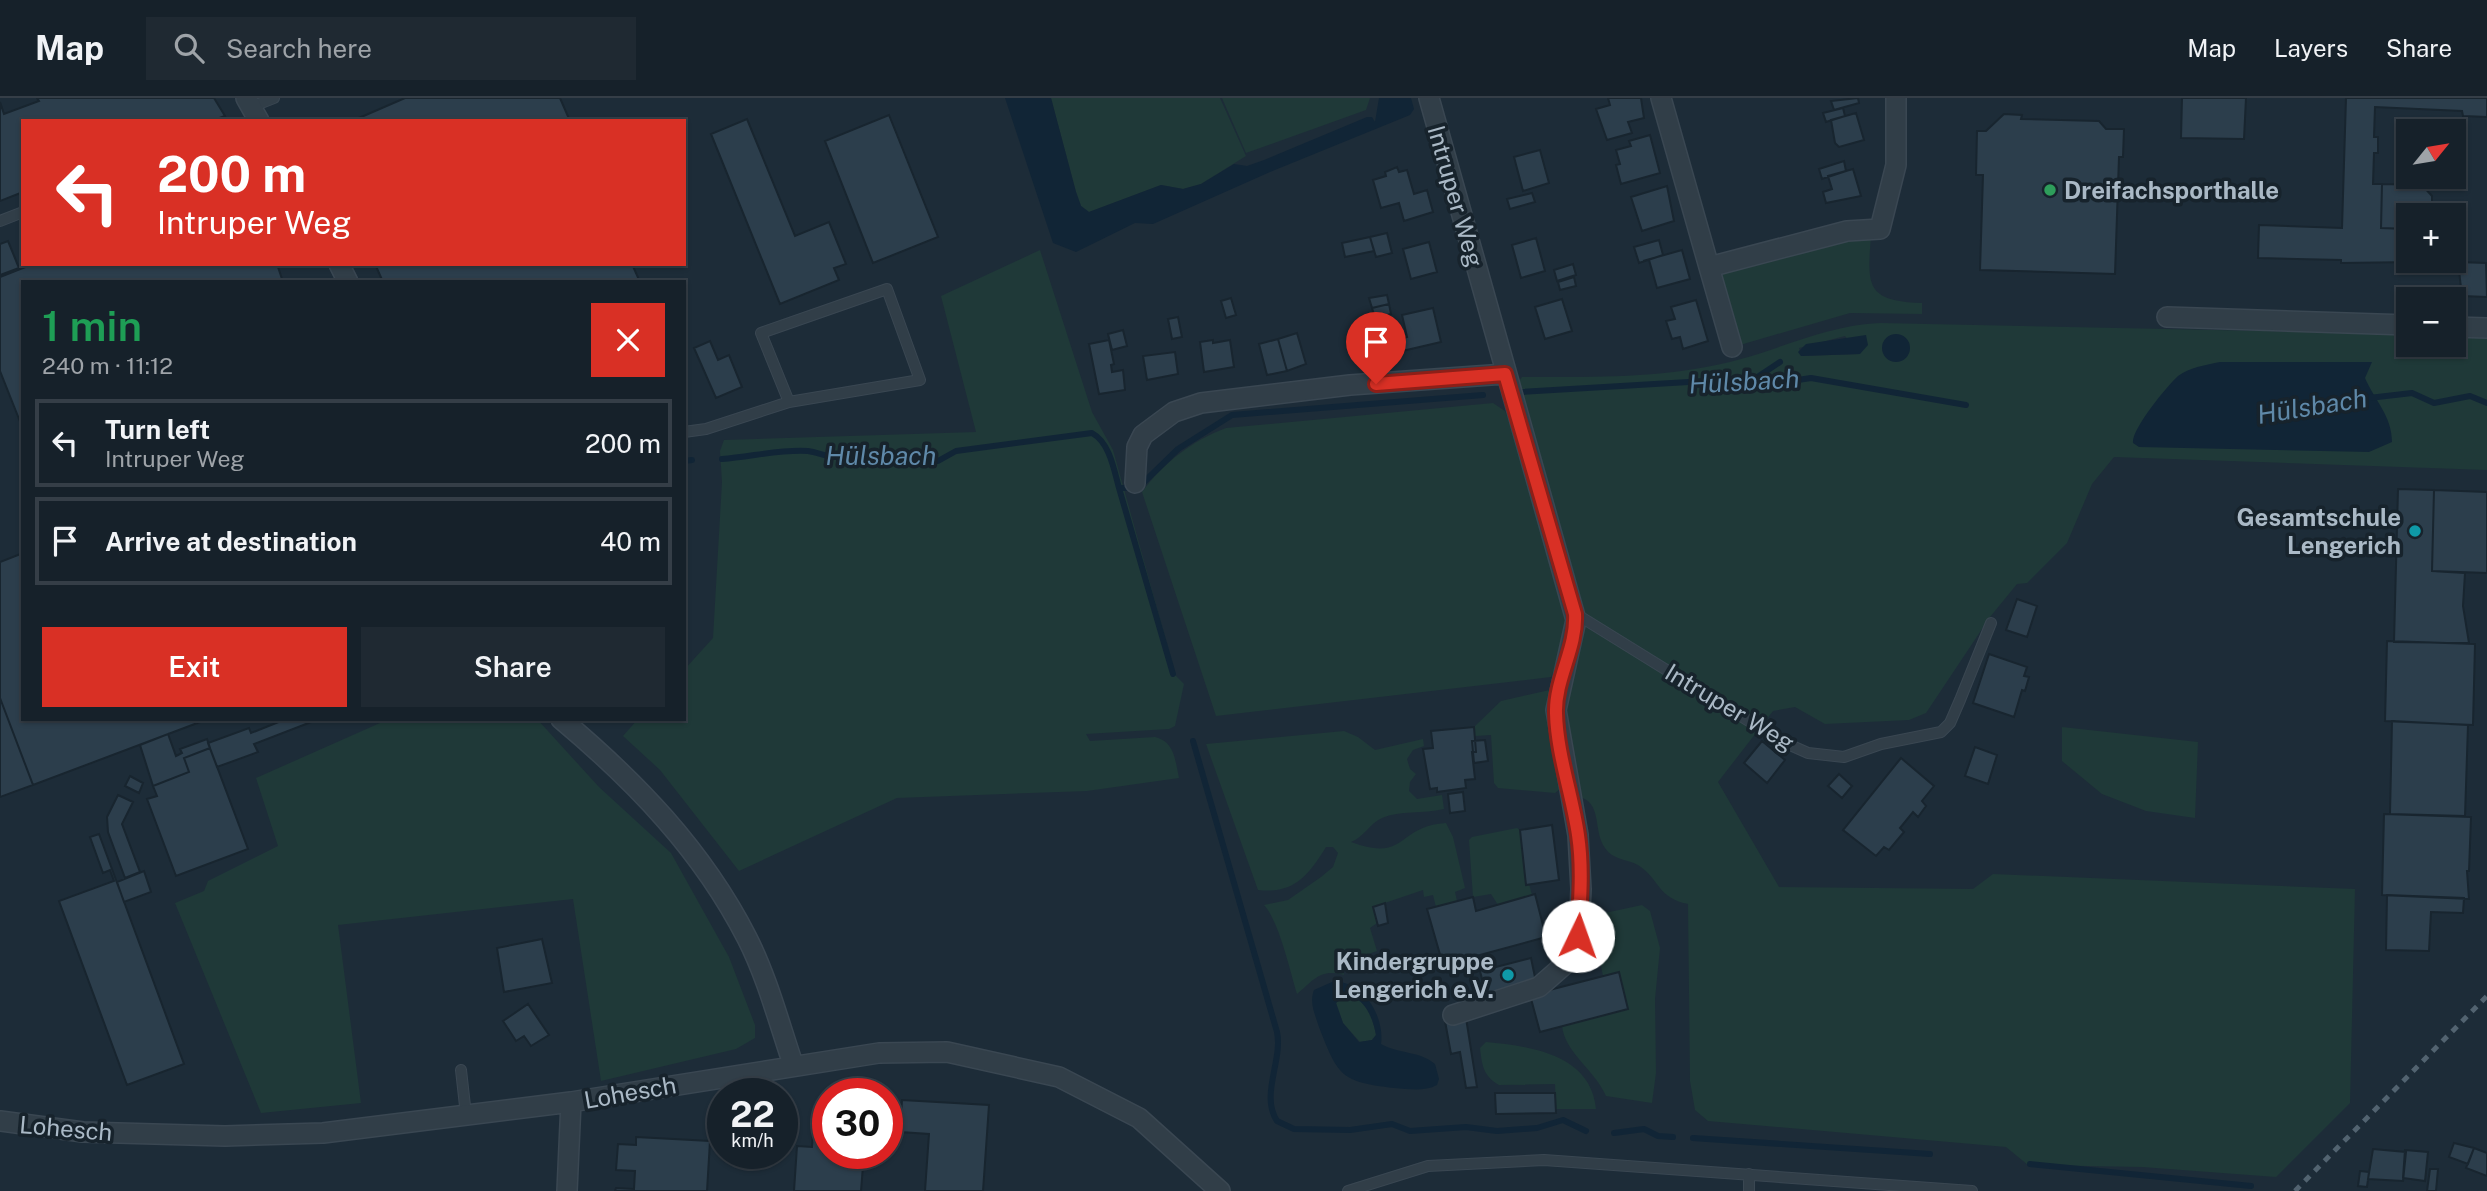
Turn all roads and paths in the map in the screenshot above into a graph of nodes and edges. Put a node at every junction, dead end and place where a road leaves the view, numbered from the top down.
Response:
1 (274, 98) edge
2 (1429, 98) edge
3 (1661, 98) edge
4 (1896, 98) edge
5 (252, 109) edge
6 (21, 213) edge
7 (0, 221) edge
8 (1709, 267) junction
9 (2167, 317) dead end
10 (2396, 325) edge
11 (2466, 327) edge
12 (2487, 328) edge
13 (1732, 348) dead end
14 (1505, 374) junction
15 (789, 402) junction
16 (686, 432) edge
17 (1135, 484) dead end
18 (1575, 614) junction
19 (1991, 623) dead end
20 (563, 721) edge
21 (1453, 1015) dead end
22 (793, 1064) junction
23 (461, 1070) dead end
24 (571, 1102) junction
25 (466, 1115) junction
26 (0, 1121) edge
27 (1749, 1174) junction
28 (567, 1191) edge
29 (1220, 1191) edge
30 (1348, 1191) edge
31 (1749, 1191) edge
32 (1972, 1191) edge

1 - 5 lane
2 - 14 street, Intruper Weg
3 - 8 street
4 - 8 street
6 - 7 lane
8 - 13 street
9 - 10 street
11 - 12 street
14 - 17 street
14 - 18 street, Intruper Weg
15 - 15 lane
15 - 16 lane
18 - 19 lane, Intruper Weg
18 - 21 street, Intruper Weg
20 - 22 street
22 - 24 street, Lohesch
22 - 29 street, Lohesch
23 - 25 lane
24 - 25 street, Lohesch
24 - 28 street
25 - 26 street, Lohesch
27 - 30 lane
27 - 31 lane
27 - 32 lane

